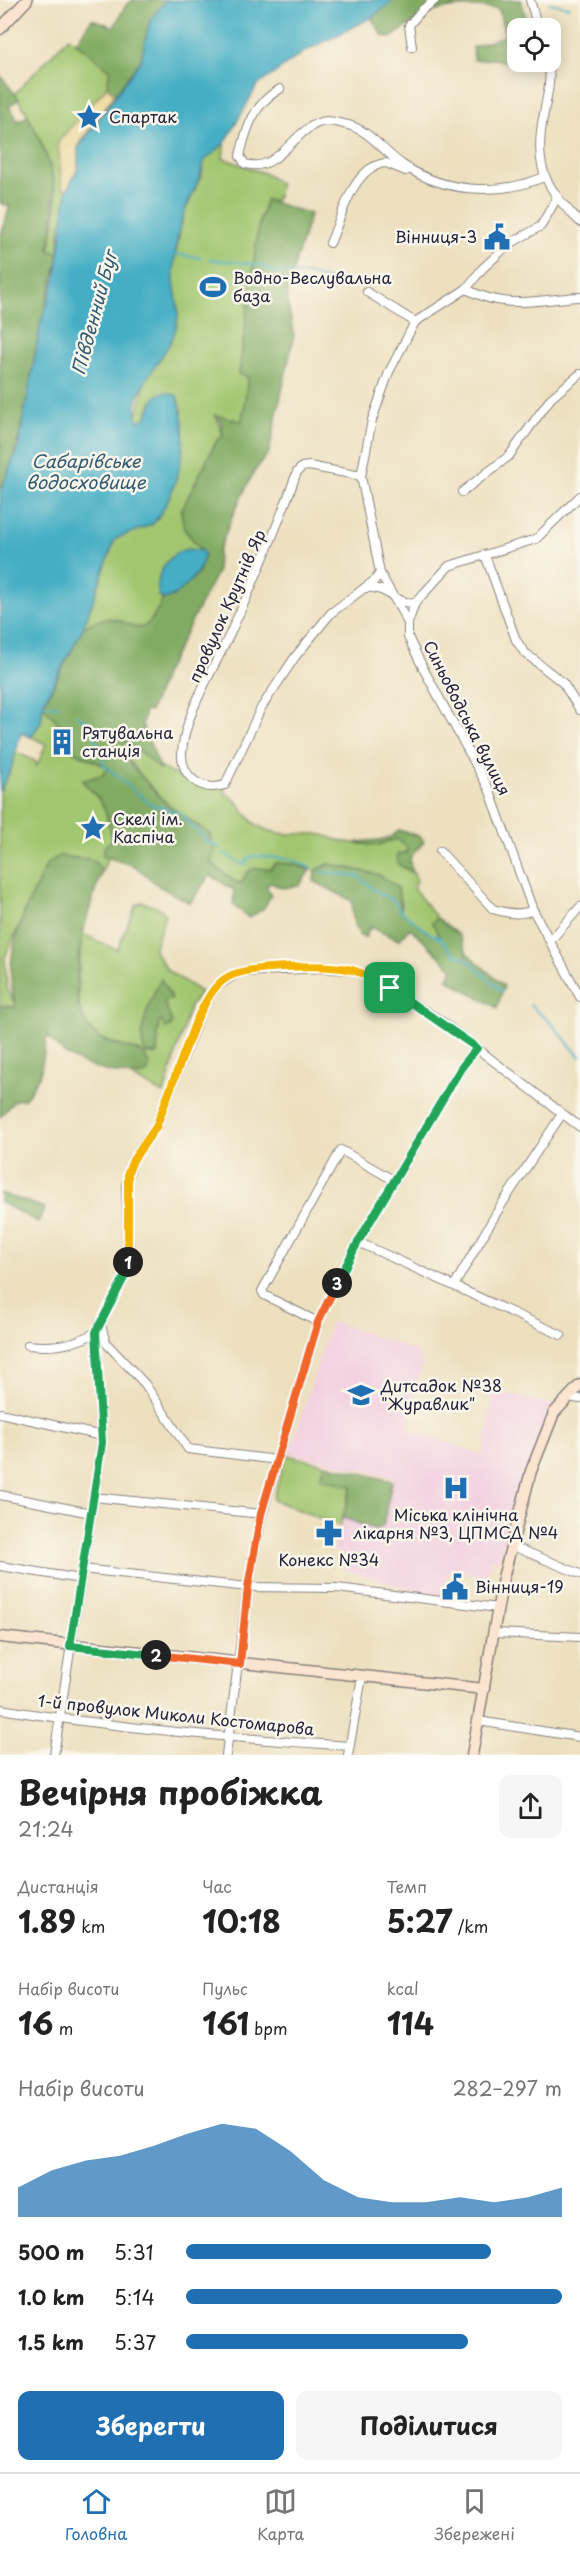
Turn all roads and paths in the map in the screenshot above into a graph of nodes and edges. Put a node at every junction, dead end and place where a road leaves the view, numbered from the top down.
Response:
1 (27, 0) edge
2 (435, 0) edge
3 (530, 0) edge
4 (534, 18) edge
5 (0, 29) edge
6 (412, 47) dead end
7 (549, 72) edge
8 (280, 89) dead end
9 (424, 176) junction
10 (544, 177) junction
11 (556, 199) junction
12 (580, 222) edge
13 (330, 243) dead end
14 (466, 289) junction
15 (367, 292) dead end
16 (580, 297) edge
17 (415, 322) junction
18 (580, 374) edge
19 (361, 476) junction
20 (462, 492) dead end
21 (580, 496) edge
22 (485, 555) junction
23 (380, 573) junction
24 (365, 588) junction
25 (392, 596) junction
26 (415, 603) junction
27 (408, 623) junction
28 (580, 710) edge
29 (440, 851) dead end
30 (580, 907) edge
31 (534, 910) junction
32 (550, 941) junction
33 (580, 997) edge
34 (477, 1048) junction
35 (562, 1114) junction
36 (580, 1127) edge
37 (395, 1181) junction
38 (358, 1242) junction
39 (455, 1284) junction
40 (100, 1321) junction
41 (318, 1322) junction
42 (96, 1332) junction
43 (561, 1335) dead end
44 (28, 1345) dead end
45 (580, 1385) edge
46 (574, 1398) edge
47 (0, 1413) edge
48 (102, 1436) junction
49 (277, 1460) junction
50 (0, 1495) edge
51 (93, 1497) junction
52 (91, 1514) junction
53 (261, 1514) junction
54 (510, 1545) junction
55 (0, 1566) edge
56 (82, 1569) junction
57 (580, 1574) edge
58 (81, 1579) junction
59 (248, 1587) junction
60 (498, 1608) junction
61 (494, 1633) junction
62 (0, 1637) edge
63 (580, 1637) edge
64 (70, 1646) junction
65 (240, 1664) junction
66 (362, 1677) junction
67 (484, 1689) junction
68 (0, 1709) edge
69 (59, 1719) junction
70 (478, 1721) junction
71 (580, 1737) edge
72 (229, 1738) junction
73 (349, 1746) junction
74 (54, 1755) edge
75 (226, 1755) edge
76 (348, 1755) edge
77 (472, 1755) edge

1 - 5 street
2 - 6 street
3 - 4 street
7 - 10 street
8 - 9 street
9 - 10 street
9 - 13 street
10 - 11 street
11 - 12 street
11 - 14 street
14 - 16 street
14 - 17 street
15 - 17 street
17 - 19 street
18 - 20 street
19 - 23 street, Синьоводська вулиця
19 - 24 street, провулок Крутнів Яр
21 - 22 street
22 - 26 street
22 - 28 street
23 - 24 street
23 - 25 street, Синьоводська вулиця
24 - 25 street
25 - 26 street
25 - 27 street, Синьоводська вулиця
26 - 27 street
27 - 31 street, Синьоводська вулиця
29 - 31 street
30 - 32 street
31 - 32 street, Синьоводська вулиця
32 - 33 street, Синьоводська вулиця
34 - 35 street
34 - 37 street
34 - 40 street
35 - 36 street
35 - 39 street
37 - 38 street
37 - 41 street
38 - 39 street
38 - 41 street
39 - 43 street
40 - 42 street
40 - 49 street
41 - 49 street
42 - 44 street
42 - 48 street
45 - 46 street
46 - 54 street
47 - 48 street
48 - 51 street
49 - 53 street
50 - 52 street
51 - 52 street
51 - 53 street
52 - 56 street
53 - 59 street
54 - 57 street
54 - 60 street
55 - 58 street
56 - 58 street
56 - 59 street
58 - 64 street
59 - 60 street
59 - 65 street
60 - 61 street
61 - 63 street
61 - 67 street
62 - 64 street
64 - 65 street
64 - 69 street
65 - 66 street
65 - 72 street
66 - 67 street
66 - 73 street
67 - 70 street
68 - 69 street, 1-й провулок Миколи Костомарова
69 - 72 street, 1-й провулок Миколи Костомарова
69 - 74 street
70 - 71 street
70 - 77 street
72 - 73 street, 1-й провулок Миколи Костомарова
72 - 75 street
73 - 76 street

